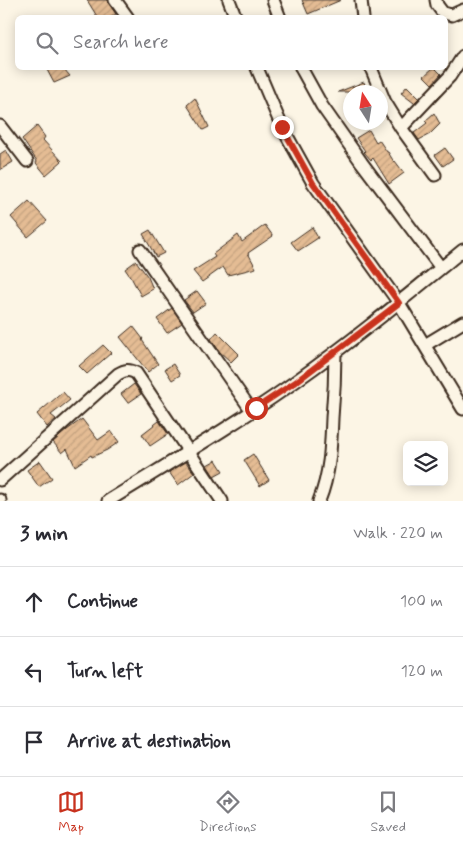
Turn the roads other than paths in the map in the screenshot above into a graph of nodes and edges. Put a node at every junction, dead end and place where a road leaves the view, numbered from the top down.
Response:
1 (115, 0) edge
2 (229, 0) edge
3 (273, 0) edge
4 (361, 0) edge
5 (436, 0) edge
6 (463, 10) edge
7 (126, 15) edge
8 (235, 15) edge
9 (279, 15) edge
10 (363, 15) edge
11 (463, 56) edge
12 (258, 70) edge
13 (301, 70) edge
14 (373, 70) edge
15 (0, 126) edge
16 (401, 128) junction
17 (27, 160) dead end
18 (435, 175) dead end
19 (140, 250) dead end
20 (463, 250) edge
21 (441, 268) junction
22 (399, 303) junction
23 (463, 322) edge
24 (425, 345) junction
25 (335, 352) junction
26 (463, 409) edge
27 (252, 411) junction
28 (188, 451) junction
29 (0, 480) edge
30 (108, 501) edge
31 (222, 501) edge
32 (319, 501) edge

1 - 7 street
2 - 8 street
3 - 9 street
4 - 10 street
5 - 6 street
11 - 16 street
12 - 22 street
13 - 21 street
14 - 16 street
15 - 17 street
16 - 18 street
19 - 27 street
20 - 21 street
21 - 22 street
22 - 24 street
22 - 25 street
23 - 24 street
24 - 26 street
25 - 27 street
25 - 32 street
27 - 28 street
28 - 29 street
28 - 30 street
28 - 31 street

